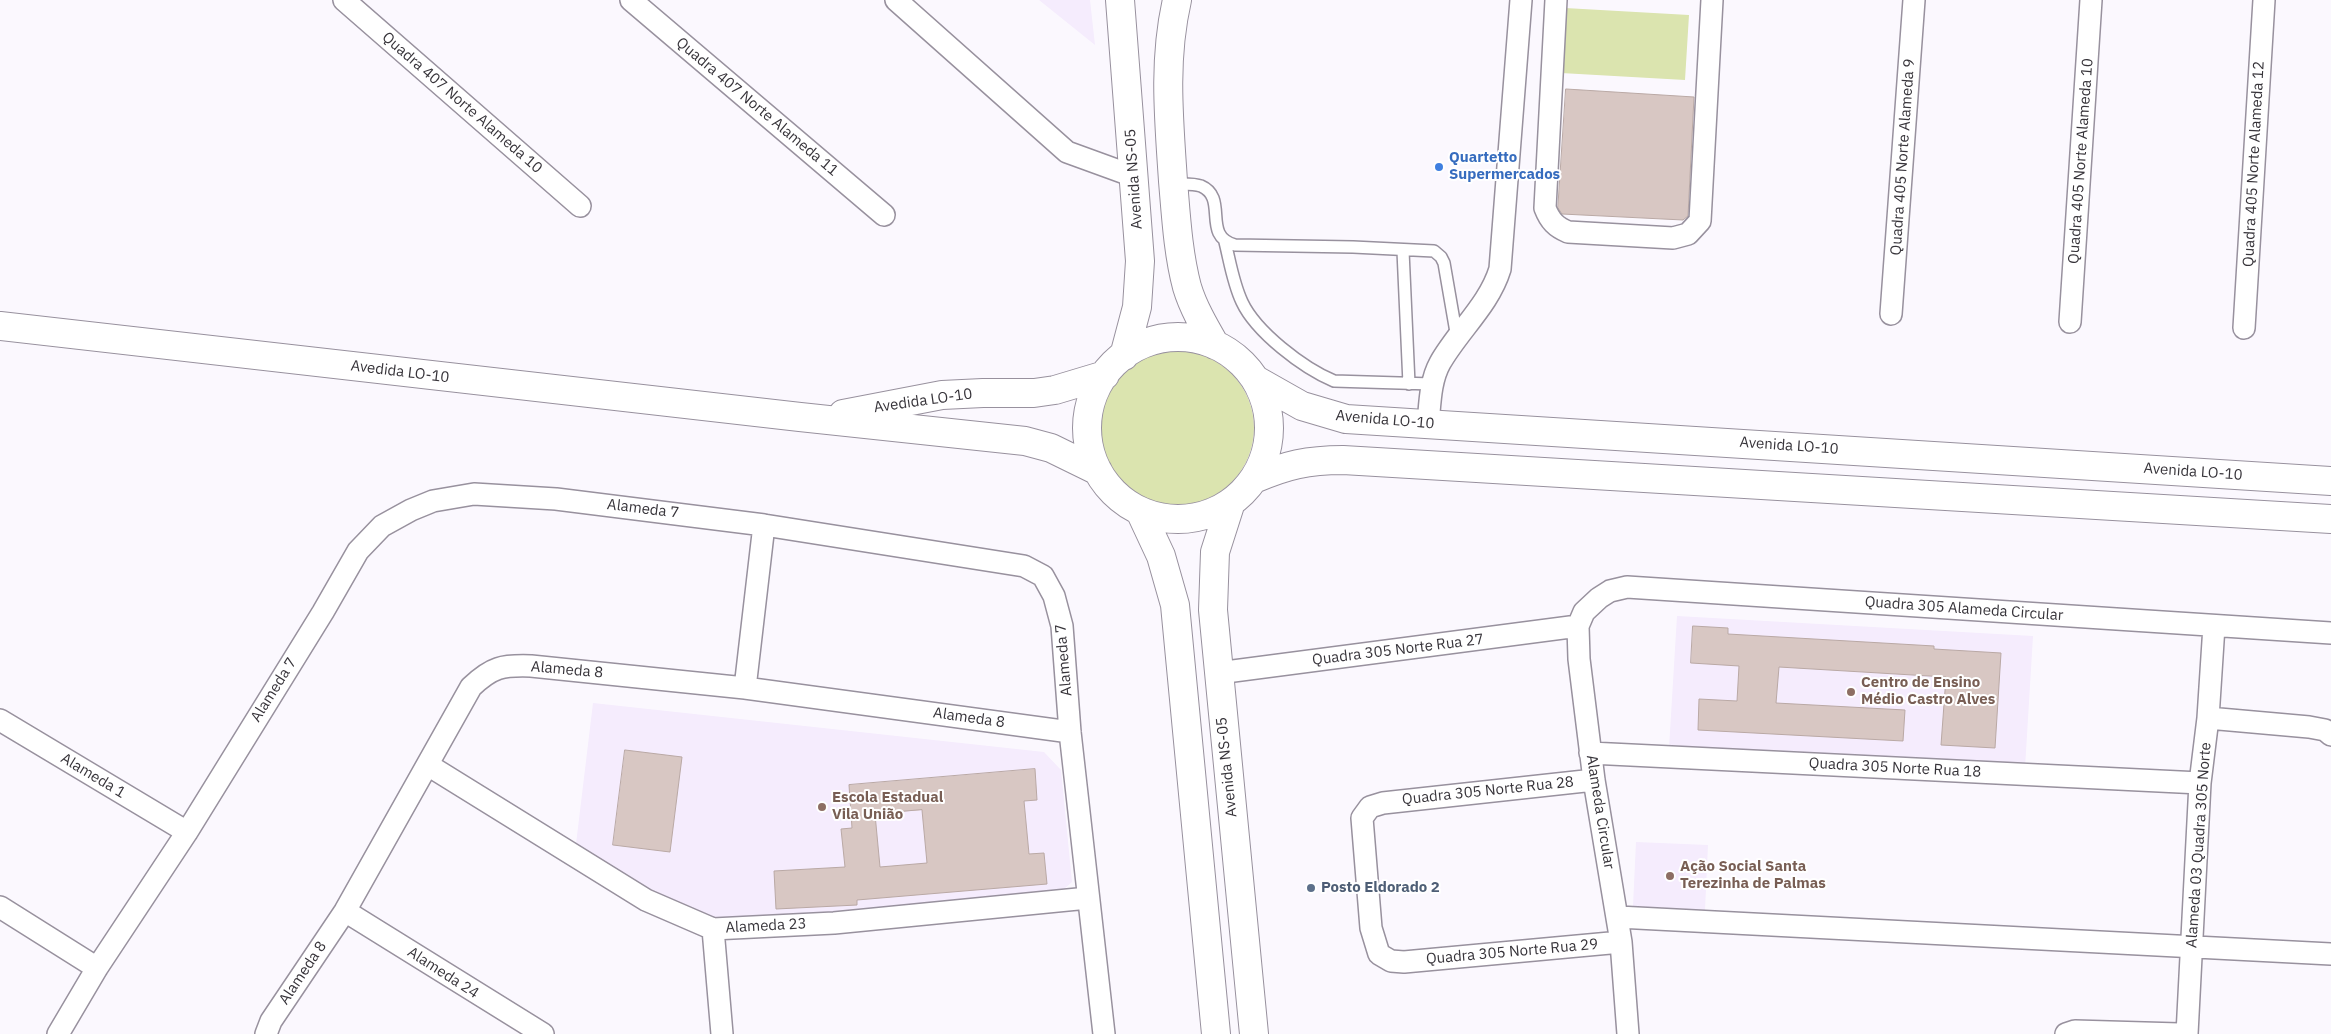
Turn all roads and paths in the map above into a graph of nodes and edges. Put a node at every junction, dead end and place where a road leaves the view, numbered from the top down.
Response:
1 (344, 0) edge
2 (631, 0) edge
3 (896, 0) edge
4 (1120, 0) edge
5 (1177, 0) edge
6 (1521, 0) edge
7 (1556, 0) edge
8 (1712, 0) edge
9 (1914, 0) edge
10 (2091, 0) edge
11 (2264, 0) edge
12 (1519, 29) junction
13 (1553, 31) junction
14 (1134, 176) junction
15 (1174, 184) junction
16 (580, 206) dead end
17 (884, 215) dead end
18 (1225, 242) junction
19 (1403, 250) junction
20 (1891, 314) dead end
21 (2070, 322) dead end
22 (0, 326) edge
23 (2244, 328) dead end
24 (1457, 339) junction
25 (1215, 345) junction
26 (1124, 356) junction
27 (1105, 375) junction
28 (1256, 380) junction
29 (1408, 384) junction
30 (1432, 384) junction
31 (800, 418) junction
32 (1428, 424) junction
33 (1098, 471) junction
34 (1254, 479) junction
35 (2331, 481) edge
36 (1231, 502) junction
37 (1140, 511) junction
38 (2331, 519) edge
39 (764, 525) junction
40 (1578, 626) junction
41 (2214, 626) junction
42 (2331, 633) edge
43 (1218, 673) junction
44 (745, 688) junction
45 (2208, 718) junction
46 (0, 720) edge
47 (1070, 732) junction
48 (2331, 736) edge
49 (1590, 753) junction
50 (428, 764) junction
51 (1594, 780) junction
52 (2200, 783) junction
53 (187, 832) junction
54 (1088, 898) junction
55 (0, 907) edge
56 (345, 911) junction
57 (1618, 917) junction
58 (713, 929) junction
59 (1621, 942) junction
60 (2191, 946) junction
61 (2331, 954) edge
62 (1404, 962) joint
63 (97, 968) junction
64 (58, 1034) edge
65 (266, 1034) edge
66 (543, 1034) edge
67 (722, 1034) edge
68 (1104, 1034) edge
69 (1216, 1034) edge
70 (1254, 1034) edge
71 (1628, 1034) edge
72 (2066, 1034) edge
73 (2178, 1034) edge
74 (2187, 1034) edge

1 - 16 street, Quadra 407 Norte Alameda 10
2 - 17 street, Quadra 407 Norte Alameda 11
3 - 14 street
4 - 14 street, Avenida NS-05
5 - 15 street
6 - 12 street
7 - 13 street
8 - 13 street
9 - 20 street, Quadra 405 Norte Alameda 9
10 - 21 street, Quadra 405 Norte Alameda 10
11 - 23 street, Quadra 405 Norte Alameda 12
12 - 13 street
12 - 24 street
14 - 26 street, Avenida NS-05
15 - 18 lane
15 - 25 street
18 - 19 lane
18 - 29 lane
19 - 24 lane
19 - 29 lane
22 - 31 street, Avedida LO-10
24 - 30 street
25 - 26 street, Avenida NS-05
25 - 28 street, Avenida NS-05
26 - 27 street, Avenida NS-05
27 - 31 street, Avedida LO-10
27 - 33 street, Avenida NS-05
28 - 32 street, Avenida LO-10
28 - 34 street, Avenida NS-05
29 - 30 lane
30 - 32 street
31 - 33 street, Avedida LO-10
32 - 35 street, Avenida LO-10
33 - 37 street, Avenida NS-05
34 - 36 street, Avenida NS-05
34 - 38 street
36 - 37 street, Avenida NS-05
36 - 43 street, Avenida NS-05
37 - 69 street, Avenida NS-05
39 - 44 street
39 - 47 street, Alameda 7
39 - 53 street, Alameda 7
40 - 41 street, Quadra 305 Alameda Circular
40 - 43 street, Quadra 305 Norte Rua 27
40 - 49 street, Alameda Circular
41 - 42 street, Quadra 305 Alameda Circular
41 - 45 street, Alameda 03 Quadra 305 Norte
43 - 70 street, Avenida NS-05
44 - 47 street, Alameda 8
44 - 50 street, Alameda 8
45 - 48 street
45 - 52 street, Alameda 03 Quadra 305 Norte
46 - 53 street, Alameda 1
47 - 54 street, Alameda 7
49 - 51 street, Alameda Circular
49 - 52 street, Quadra 305 Norte Rua 18
50 - 56 street, Alameda 8
50 - 58 street, Alameda 23
51 - 57 street, Alameda Circular
51 - 62 street, Quadra 305 Norte Rua 28
52 - 60 street, Alameda 03 Quadra 305 Norte
53 - 63 street, Alameda 7
54 - 58 street, Alameda 23
54 - 68 street, Alameda 7
55 - 63 street
56 - 65 street, Alameda 8
56 - 66 street, Alameda 24
57 - 59 street, Alameda Circular
57 - 60 street
58 - 67 street
59 - 62 street, Quadra 305 Norte Rua 29
59 - 71 street, Alameda Circular
60 - 61 street
60 - 74 street, Alameda 03 Quadra 305 Norte
63 - 64 street, Alameda 7
72 - 73 street

